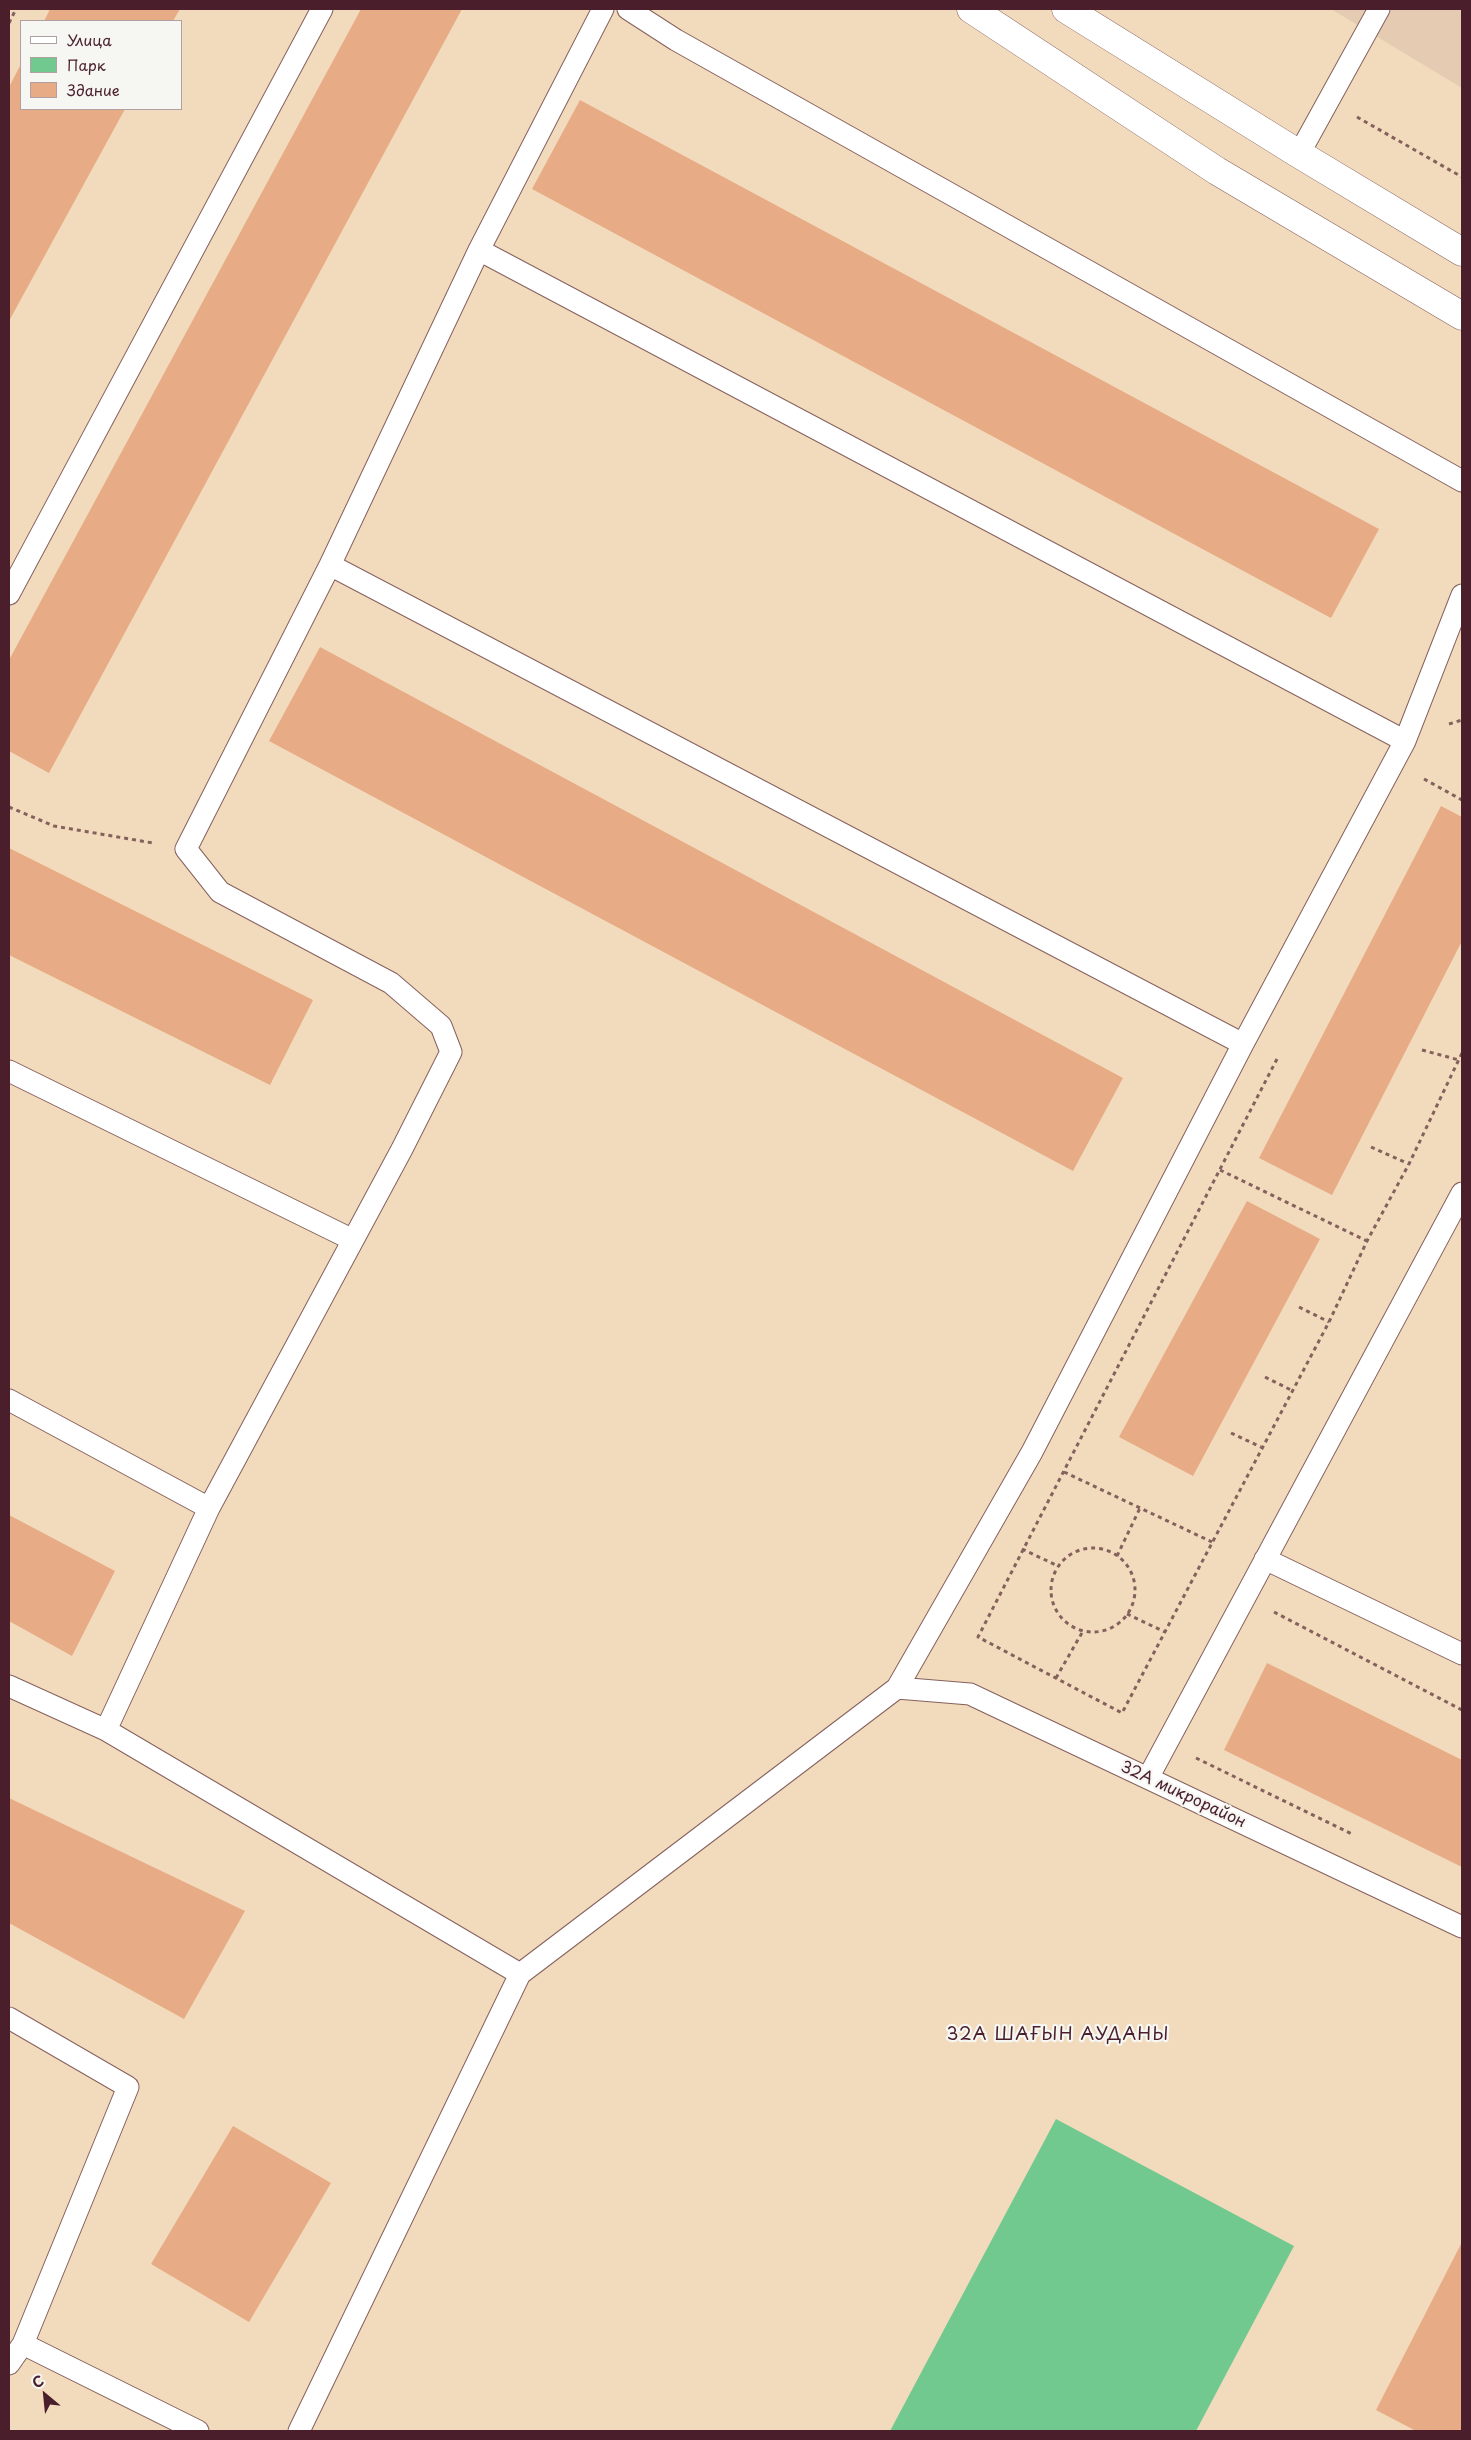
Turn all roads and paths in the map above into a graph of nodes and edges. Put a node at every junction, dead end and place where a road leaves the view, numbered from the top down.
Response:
1 (16, 9) edge
2 (322, 9) edge
3 (603, 9) edge
4 (628, 9) edge
5 (971, 9) edge
6 (1066, 9) edge
7 (1379, 9) edge
8 (9, 23) edge
9 (1329, 100) junction
10 (1299, 154) junction
11 (1462, 177) edge
12 (479, 250) junction
13 (1462, 252) edge
14 (1462, 316) edge
15 (1462, 480) edge
16 (330, 565) junction
17 (9, 594) edge
18 (1462, 594) edge
19 (1405, 741) junction
20 (1421, 778) dead end
21 (1462, 800) edge
22 (9, 806) edge
23 (186, 848) junction
24 (1243, 1044) junction
25 (1422, 1050) dead end
26 (1462, 1053) edge
27 (1278, 1056) dead end
28 (1458, 1060) junction
29 (9, 1071) edge
30 (1371, 1147) dead end
31 (1409, 1164) junction
32 (1220, 1170) junction
33 (1462, 1193) edge
34 (353, 1240) junction
35 (1367, 1241) junction
36 (1299, 1307) dead end
37 (1329, 1322) junction
38 (1266, 1377) dead end
39 (1291, 1390) junction
40 (9, 1400) edge
41 (1231, 1433) dead end
42 (1261, 1446) junction
43 (1064, 1472) junction
44 (210, 1508) junction
45 (1140, 1508) junction
46 (1212, 1542) junction
47 (1022, 1549) junction
48 (1117, 1556) junction
49 (1265, 1559) junction
50 (1058, 1566) junction
51 (1265, 1608) dead end
52 (1127, 1614) junction
53 (1083, 1631) junction
54 (1165, 1632) junction
55 (1462, 1654) edge
56 (1056, 1678) junction
57 (9, 1686) edge
58 (897, 1688) junction
59 (1462, 1710) edge
60 (106, 1730) junction
61 (1166, 1743) junction
62 (1148, 1778) junction
63 (1357, 1836) dead end
64 (1462, 1927) edge
65 (520, 1974) junction
66 (9, 2018) edge
67 (23, 2344) junction
68 (9, 2364) edge
69 (198, 2431) edge
70 (299, 2431) edge

1 - 8 path
2 - 17 lane
3 - 12 lane
4 - 15 lane
5 - 14 main road
6 - 10 main road
7 - 9 lane
9 - 10 lane
9 - 11 path
10 - 13 main road
12 - 16 lane
12 - 19 lane
16 - 23 lane
16 - 24 lane
18 - 19 lane
19 - 24 lane
20 - 21 path
22 - 23 path
23 - 34 lane
24 - 58 lane
25 - 28 path
26 - 28 path
27 - 32 path
28 - 31 path
29 - 34 lane
30 - 31 path
31 - 35 path
32 - 35 path
32 - 43 path
33 - 49 lane
34 - 44 lane
35 - 37 path
36 - 37 path
37 - 39 path
38 - 39 path
39 - 42 path
40 - 44 lane
41 - 42 path
42 - 46 path
43 - 45 path
43 - 47 path
44 - 60 lane
45 - 46 path
45 - 48 path
46 - 54 path
47 - 50 path
47 - 56 path
48 - 50 path
48 - 52 path
49 - 55 lane
49 - 61 lane
50 - 53 path
51 - 59 path
52 - 53 path
52 - 54 path
53 - 56 path
54 - 56 path
57 - 60 lane
58 - 62 lane, 32А микрорайон
58 - 65 lane
60 - 65 lane
61 - 62 lane
61 - 63 path
62 - 64 lane, 32А микрорайон
65 - 70 lane
66 - 67 lane
67 - 68 lane
67 - 69 lane

